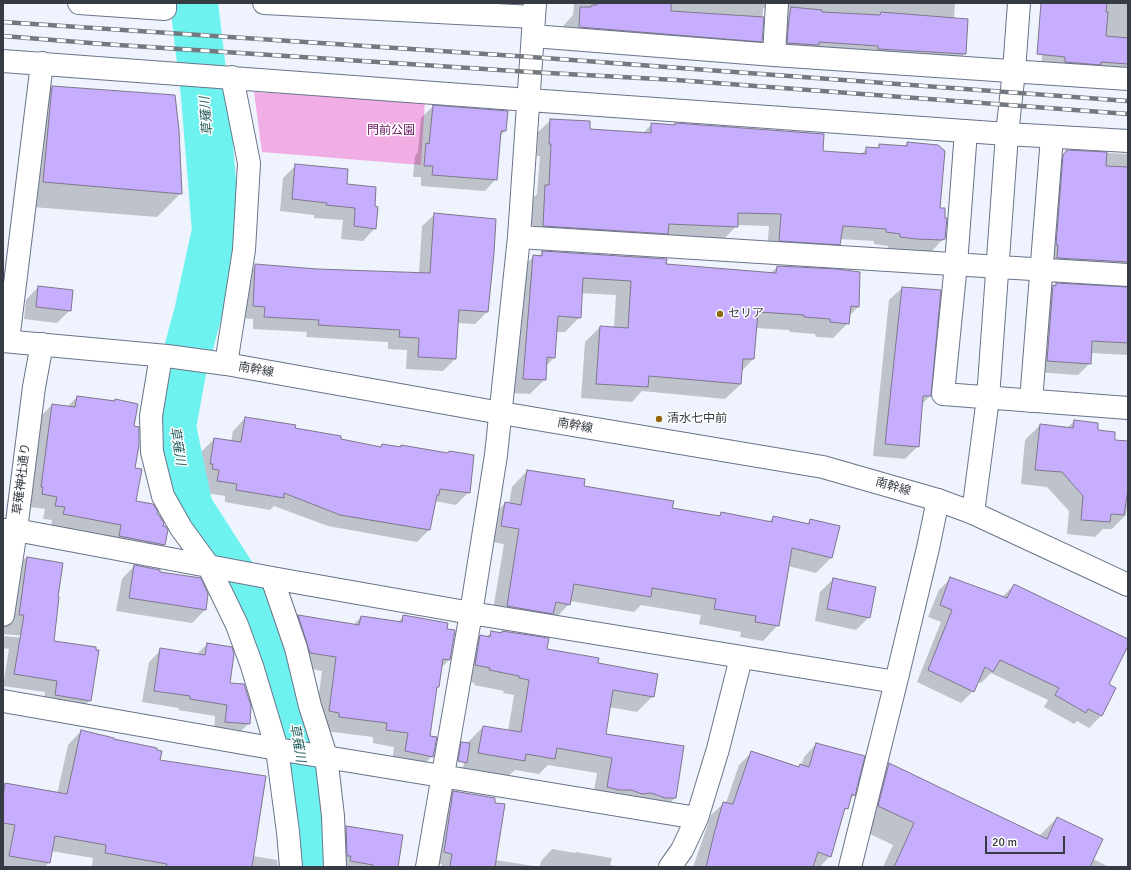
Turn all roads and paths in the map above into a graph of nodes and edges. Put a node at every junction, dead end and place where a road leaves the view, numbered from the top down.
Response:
1 (79, 3) edge
2 (165, 3) edge
3 (264, 3) edge
4 (777, 3) edge
5 (1019, 3) edge
6 (320, 5) edge
7 (534, 19) edge
8 (774, 55) junction
9 (3, 61) edge
10 (42, 63) junction
11 (1014, 71) junction
12 (228, 77) junction
13 (1128, 79) edge
14 (529, 100) junction
15 (966, 131) junction
16 (1007, 134) junction
17 (1052, 137) junction
18 (1128, 141) edge
19 (519, 237) junction
20 (956, 264) junction
21 (997, 267) junction
22 (1042, 269) junction
23 (1128, 275) edge
24 (6, 341) edge
25 (42, 344) junction
26 (164, 356) junction
27 (216, 363) junction
28 (988, 398) junction
29 (1031, 401) junction
30 (1128, 408) edge
31 (501, 413) junction
32 (938, 500) junction
33 (973, 513) junction
34 (10, 530) edge
35 (208, 565) junction
36 (272, 578) junction
37 (1128, 586) edge
38 (471, 613) junction
39 (3, 615) edge
40 (741, 658) junction
41 (896, 682) junction
42 (3, 701) edge
43 (278, 749) junction
44 (326, 756) junction
45 (443, 776) junction
46 (697, 818) junction
47 (291, 867) edge
48 (335, 867) edge
49 (427, 867) edge
50 (670, 867) edge
51 (850, 867) edge

1 - 2 street
3 - 6 street
4 - 8 street
5 - 11 street
6 - 7 street
7 - 8 street
7 - 14 street
8 - 11 street
9 - 10 street
10 - 12 street
10 - 24 street
11 - 13 street
11 - 16 street
12 - 14 street
12 - 27 street
14 - 15 street
14 - 19 street
15 - 16 street
15 - 20 street
16 - 17 street
16 - 21 street
17 - 18 street
17 - 22 street
19 - 20 street
19 - 31 street
20 - 21 street
20 - 28 street
21 - 22 street
21 - 28 street
22 - 23 street
22 - 29 street
24 - 25 street, 南幹線
25 - 26 street, 南幹線
25 - 34 street, 草薙神社通り
26 - 27 street, 南幹線
26 - 35 street
27 - 31 street, 南幹線
28 - 29 street
28 - 33 street
29 - 30 street
31 - 32 street, 南幹線
31 - 38 street
32 - 33 street, 南幹線
32 - 41 street
33 - 37 street, 南幹線
34 - 35 street
34 - 39 street, 草薙神社通り
35 - 36 street
35 - 43 street
36 - 38 street
36 - 44 street
38 - 40 street
38 - 45 street
40 - 41 street
40 - 46 street
41 - 51 street
42 - 43 street
43 - 44 street
43 - 47 street
44 - 45 street
44 - 48 street
45 - 46 street
45 - 49 street
46 - 50 street

